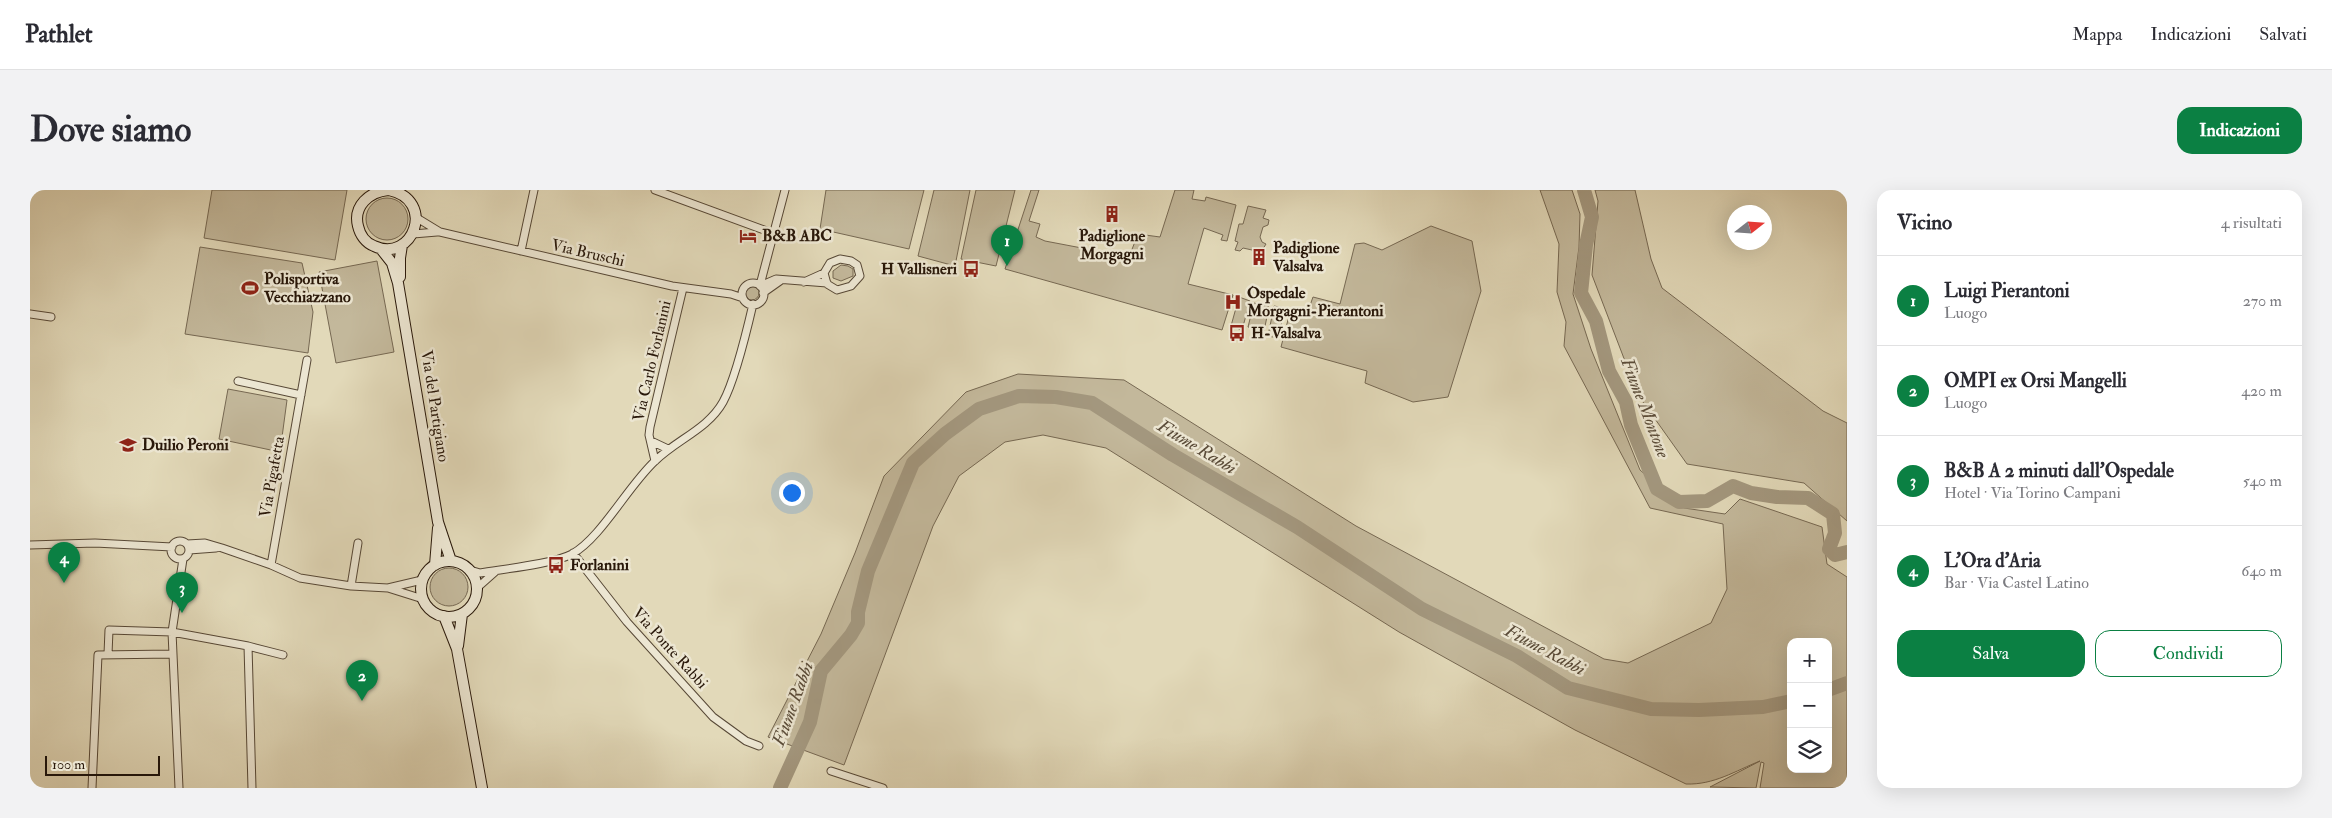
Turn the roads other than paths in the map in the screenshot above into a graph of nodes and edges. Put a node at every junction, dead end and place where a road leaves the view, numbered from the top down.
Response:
1 (392, 190) edge
2 (534, 190) edge
3 (655, 190) edge
4 (785, 190) edge
5 (371, 192) edge
6 (416, 218) junction
7 (440, 232) junction
8 (772, 233) junction
9 (413, 234) junction
10 (402, 246) junction
11 (381, 249) junction
12 (521, 251) junction
13 (764, 270) junction
14 (824, 273) junction
15 (803, 282) junction
16 (750, 283) junction
17 (827, 283) junction
18 (683, 288) junction
19 (744, 288) junction
20 (761, 288) junction
21 (731, 294) junction
22 (401, 295) junction
23 (743, 298) junction
24 (753, 304) junction
25 (30, 314) edge
26 (51, 317) dead end
27 (307, 360) dead end
28 (238, 381) dead end
29 (301, 395) junction
30 (651, 441) junction
31 (668, 449) junction
32 (655, 461) junction
33 (438, 522) junction
34 (358, 543) dead end
35 (30, 545) edge
36 (172, 547) junction
37 (188, 547) junction
38 (573, 553) junction
39 (183, 559) junction
40 (451, 561) junction
41 (435, 564) junction
42 (271, 565) junction
43 (470, 570) junction
44 (497, 570) junction
45 (422, 580) junction
46 (351, 586) junction
47 (388, 588) junction
48 (477, 588) junction
49 (423, 600) junction
50 (462, 614) junction
51 (444, 616) junction
52 (172, 632) junction
53 (248, 646) junction
54 (457, 649) junction
55 (108, 654) junction
56 (172, 654) junction
57 (283, 655) dead end
58 (759, 746) dead end
59 (830, 771) dead end
60 (92, 788) edge
61 (179, 788) edge
62 (252, 788) edge
63 (482, 788) edge
64 (883, 788) edge

1 - 5 main road
1 - 6 main road
2 - 12 street
3 - 8 street
4 - 8 street
5 - 11 main road
6 - 7 street, Via Bruschi
6 - 9 main road
7 - 9 street, Via Bruschi
7 - 12 street, Via Bruschi
8 - 13 street
9 - 10 main road
10 - 11 main road
10 - 22 main road, Via del Partigiano
11 - 22 main road, Via del Partigiano
12 - 18 street, Via Bruschi
13 - 16 street
13 - 20 street
14 - 15 street
14 - 17 street
14 - 17 street
15 - 17 street
15 - 20 street
16 - 19 street
16 - 20 street
18 - 21 street, Via Bruschi
18 - 30 street, Via Carlo Forlanini
19 - 21 street
19 - 23 street
20 - 24 street
21 - 23 street, Via Bruschi
22 - 33 main road, Via del Partigiano
23 - 24 street
24 - 31 street
25 - 26 street
27 - 29 street, Via Pigafetta
28 - 29 street
29 - 42 street, Via Pigafetta
30 - 31 street
30 - 32 street, Via Carlo Forlanini
31 - 32 street
32 - 38 street
33 - 40 main road, Via del Partigiano
33 - 41 main road, Via del Partigiano
34 - 46 street
35 - 36 street
36 - 37 street
36 - 39 street
37 - 39 street
37 - 42 street
38 - 44 street
38 - 58 street, Via Ponte Rabbi
39 - 52 street
40 - 41 main road
40 - 43 main road
41 - 45 main road
42 - 46 street
43 - 44 street
43 - 48 main road
44 - 48 street
45 - 47 street
45 - 49 main road
46 - 47 street
47 - 49 street
48 - 50 main road
49 - 51 main road
50 - 51 main road
50 - 54 main road
51 - 54 main road
52 - 53 street
52 - 55 street
52 - 56 street
53 - 57 street
53 - 62 street
54 - 63 main road
55 - 56 street
55 - 60 street
56 - 61 street
59 - 64 street

